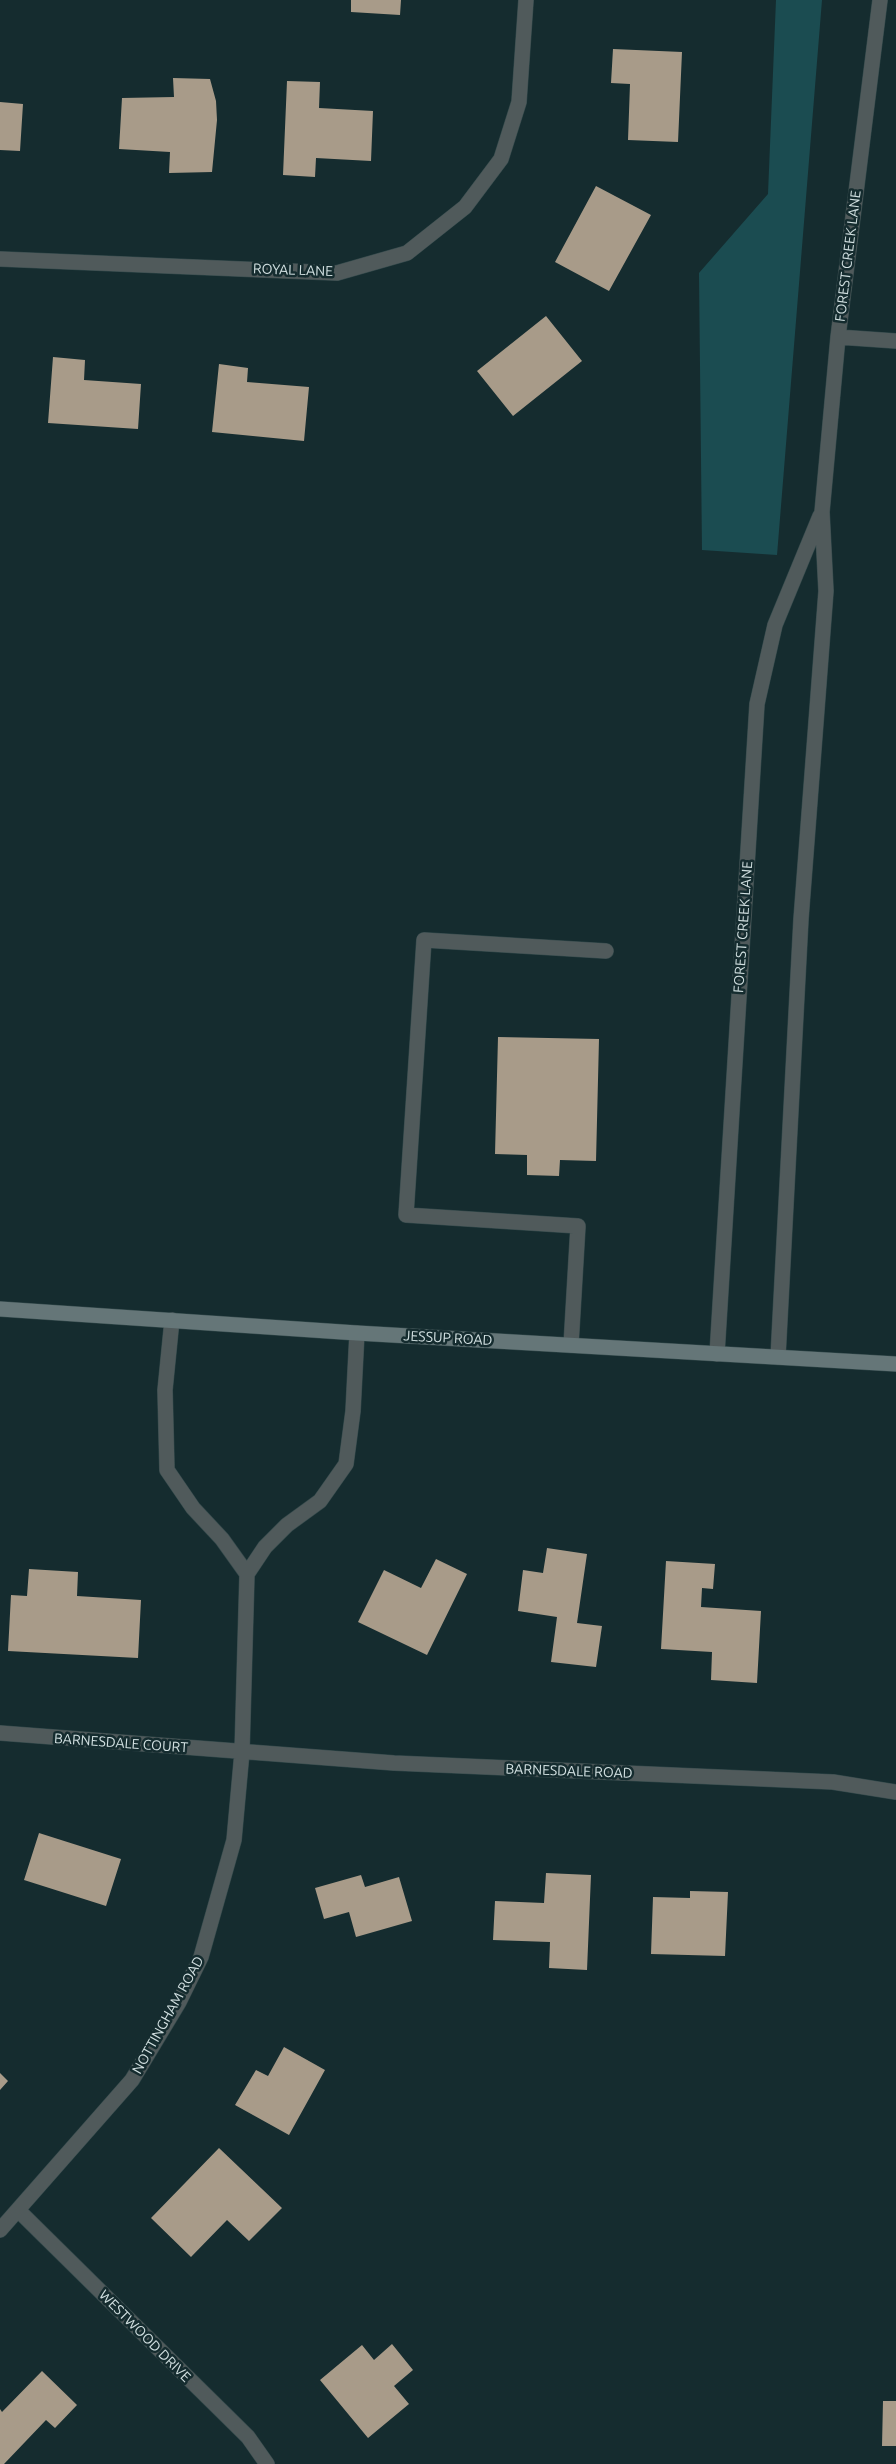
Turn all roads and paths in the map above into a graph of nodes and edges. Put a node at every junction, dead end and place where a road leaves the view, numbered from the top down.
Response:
1 (526, 0) edge
2 (880, 0) edge
3 (0, 259) edge
4 (838, 337) junction
5 (896, 341) edge
6 (822, 512) junction
7 (606, 951) dead end
8 (0, 1309) edge
9 (172, 1320) junction
10 (357, 1333) junction
11 (571, 1344) junction
12 (717, 1354) junction
13 (778, 1357) junction
14 (896, 1364) edge
15 (246, 1574) junction
16 (0, 1734) edge
17 (242, 1752) junction
18 (896, 1792) edge
19 (19, 2211) junction
20 (0, 2230) edge
21 (267, 2464) edge

1 - 3 street, ROYAL LANE
2 - 4 street, FOREST CREEK LANE
4 - 5 street
4 - 6 street, FOREST CREEK LANE
6 - 12 street, FOREST CREEK LANE
6 - 13 street, FOREST CREEK LANE
7 - 11 street
8 - 9 street, JESSUP ROAD
9 - 10 street, JESSUP ROAD
9 - 15 street
10 - 11 street, JESSUP ROAD
10 - 15 street
11 - 12 street, JESSUP ROAD
12 - 13 street, JESSUP ROAD
13 - 14 street, JESSUP ROAD
15 - 17 street, NOTTINGHAM ROAD
16 - 17 street, BARNESDALE COURT
17 - 18 street, BARNESDALE ROAD
17 - 19 street, NOTTINGHAM ROAD
19 - 20 street, NOTTINGHAM ROAD
19 - 21 street, WESTWOOD DRIVE

